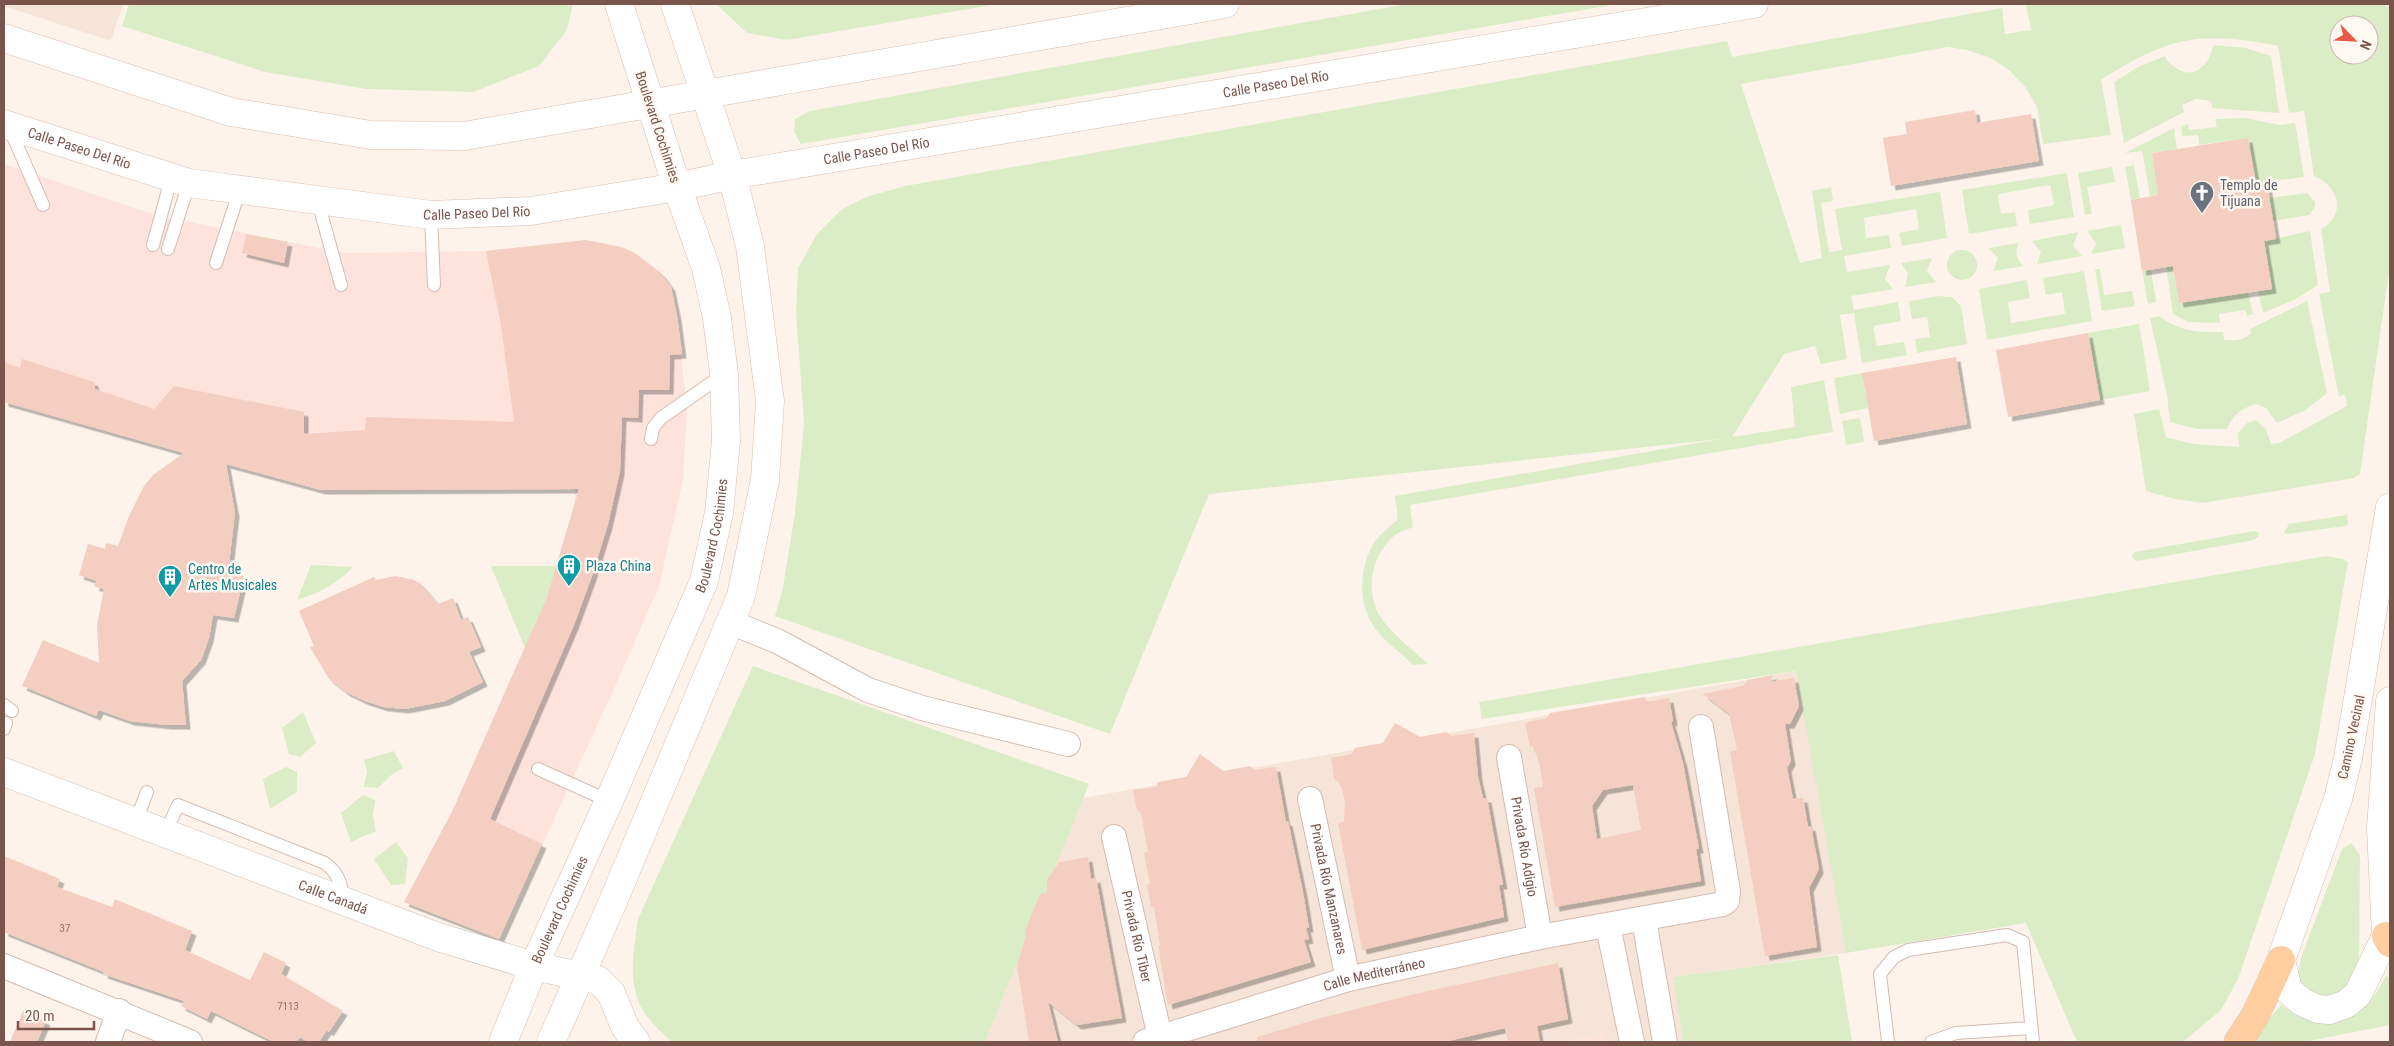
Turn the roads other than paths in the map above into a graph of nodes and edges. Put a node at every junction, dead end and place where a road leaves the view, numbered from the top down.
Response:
1 (619, 4) edge
2 (674, 4) edge
3 (1226, 4) edge
4 (1754, 4) edge
5 (4, 38) edge
6 (705, 94) junction
7 (650, 103) junction
8 (6, 124) edge
9 (732, 175) junction
10 (180, 181) junction
11 (677, 187) junction
12 (239, 192) junction
13 (318, 202) junction
14 (43, 205) dead end
15 (430, 215) junction
16 (153, 245) dead end
17 (168, 249) dead end
18 (216, 263) dead end
19 (340, 284) dead end
20 (434, 285) dead end
21 (724, 374) junction
22 (651, 439) dead end
23 (2390, 507) edge
24 (730, 622) junction
25 (2390, 701) edge
26 (1701, 727) dead end
27 (1068, 744) dead end
28 (1509, 757) dead end
29 (538, 769) dead end
30 (4, 772) edge
31 (147, 792) dead end
32 (1310, 799) dead end
33 (609, 801) junction
34 (135, 823) junction
35 (165, 834) junction
36 (1114, 837) dead end
37 (340, 902) junction
38 (1644, 920) junction
39 (1608, 926) junction
40 (1540, 937) junction
41 (2388, 939) edge
42 (2281, 960) junction
43 (4, 966) edge
44 (534, 966) junction
45 (579, 976) junction
46 (1348, 980) junction
47 (119, 1011) junction
48 (2032, 1028) junction
49 (1663, 1031) edge
50 (1630, 1035) edge
51 (2015, 1036) edge
52 (1152, 1040) edge
53 (108, 1042) edge
54 (190, 1042) edge
55 (503, 1042) edge
56 (551, 1042) edge
57 (636, 1042) edge
58 (1888, 1042) edge
59 (1931, 1042) edge
60 (2033, 1042) edge
61 (2238, 1042) edge

1 - 7 main road, Boulevard Cochimies
2 - 6 main road
3 - 6 main road
4 - 9 main road, Calle Paseo Del Río
5 - 7 main road
6 - 7 main road
6 - 9 main road
7 - 11 main road, Boulevard Cochimies
8 - 10 main road, Calle Paseo Del Río
8 - 14 lane
9 - 11 main road, Calle Paseo Del Río
9 - 24 main road
10 - 12 main road, Calle Paseo Del Río
10 - 16 lane
10 - 17 lane
11 - 15 main road, Calle Paseo Del Río
11 - 21 main road, Boulevard Cochimies
12 - 13 main road, Calle Paseo Del Río
12 - 18 lane
13 - 15 main road, Calle Paseo Del Río
13 - 19 lane
15 - 20 lane
21 - 22 lane
21 - 33 main road, Boulevard Cochimies
23 - 42 main road, Camino Vecinal
24 - 27 street
24 - 45 main road
25 - 41 main road
26 - 38 street, Calle Mediterráneo
28 - 40 street, Privada Río Adigio
29 - 33 lane
30 - 34 main road, Calle Canadá
31 - 34 lane
32 - 46 street, Privada Río Manzanares
33 - 44 main road, Boulevard Cochimies
34 - 35 main road, Calle Canadá
35 - 37 main road, Calle Canadá
35 - 37 lane
36 - 52 street, Privada Río Tiber
37 - 44 main road, Calle Canadá
38 - 39 street, Calle Mediterráneo
38 - 49 street
39 - 40 street, Calle Mediterráneo
39 - 50 street
40 - 46 street, Calle Mediterráneo
41 - 42 main road
42 - 61 main road
43 - 47 street
44 - 45 main road, Calle Canadá
44 - 55 main road, Boulevard Cochimies
45 - 56 main road
45 - 57 main road, Calle Canadá
46 - 52 street, Calle Mediterráneo
47 - 53 street
47 - 54 street
48 - 51 lane
48 - 58 lane
48 - 60 lane
49 - 50 street
51 - 59 lane

